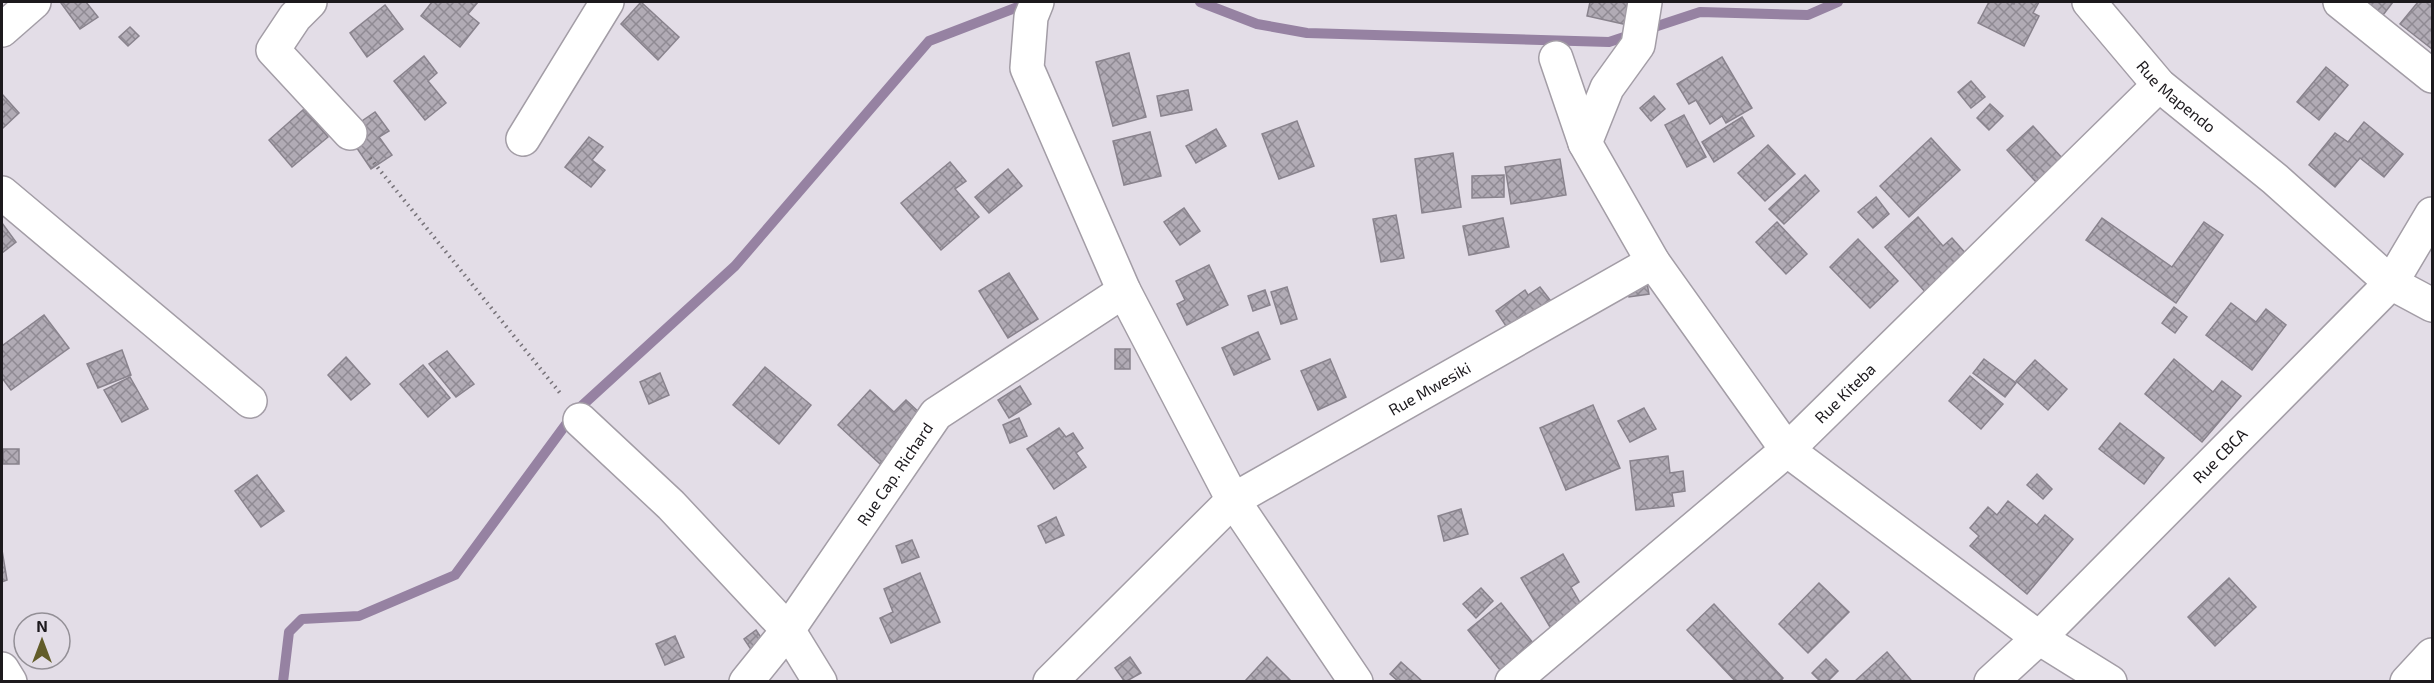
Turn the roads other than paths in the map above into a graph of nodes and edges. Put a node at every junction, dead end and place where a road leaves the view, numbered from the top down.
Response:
1 (34, 2) edge
2 (310, 2) edge
3 (607, 2) edge
4 (2089, 2) edge
5 (2340, 2) edge
6 (1645, 3) edge
7 (1034, 9) edge
8 (2, 30) edge
9 (1556, 58) dead end
10 (2433, 76) edge
11 (2159, 85) junction
12 (350, 133) road end
13 (523, 140) dead end
14 (1585, 144) junction
15 (2, 193) edge
16 (2433, 214) edge
17 (1653, 262) junction
18 (2391, 283) junction
19 (1124, 291) junction
20 (2433, 305) edge
21 (250, 401) dead end
22 (580, 420) road end
23 (1787, 450) junction
24 (1233, 500) junction
25 (788, 630) junction
26 (2039, 638) junction
27 (2433, 655) edge
28 (2, 669) edge
29 (10, 681) edge
30 (746, 681) edge
31 (820, 681) edge
32 (1050, 681) edge
33 (1356, 681) edge
34 (1512, 681) edge
35 (1991, 681) edge
36 (2110, 681) edge
37 (2408, 681) edge

1 - 8 street
2 - 12 street
3 - 13 street
4 - 11 street, Rue Mapendo
5 - 10 street
6 - 14 street
7 - 19 street
9 - 14 street
11 - 18 street, Rue Mapendo
11 - 23 street, Rue Kiteba
14 - 17 street
15 - 21 street
16 - 18 street, Rue CBCA
17 - 23 street
17 - 24 street, Rue Mwesiki
18 - 20 street, Rue Mapendo
18 - 26 street, Rue CBCA
19 - 24 street
19 - 25 street, Rue Cap. Richard
22 - 25 street
23 - 26 street
23 - 34 street, Rue Kiteba
24 - 32 street, Rue Mwesiki
24 - 33 street
25 - 30 street, Rue Cap. Richard
25 - 31 street
26 - 35 street, Rue CBCA
26 - 36 street
27 - 37 street
28 - 29 street

